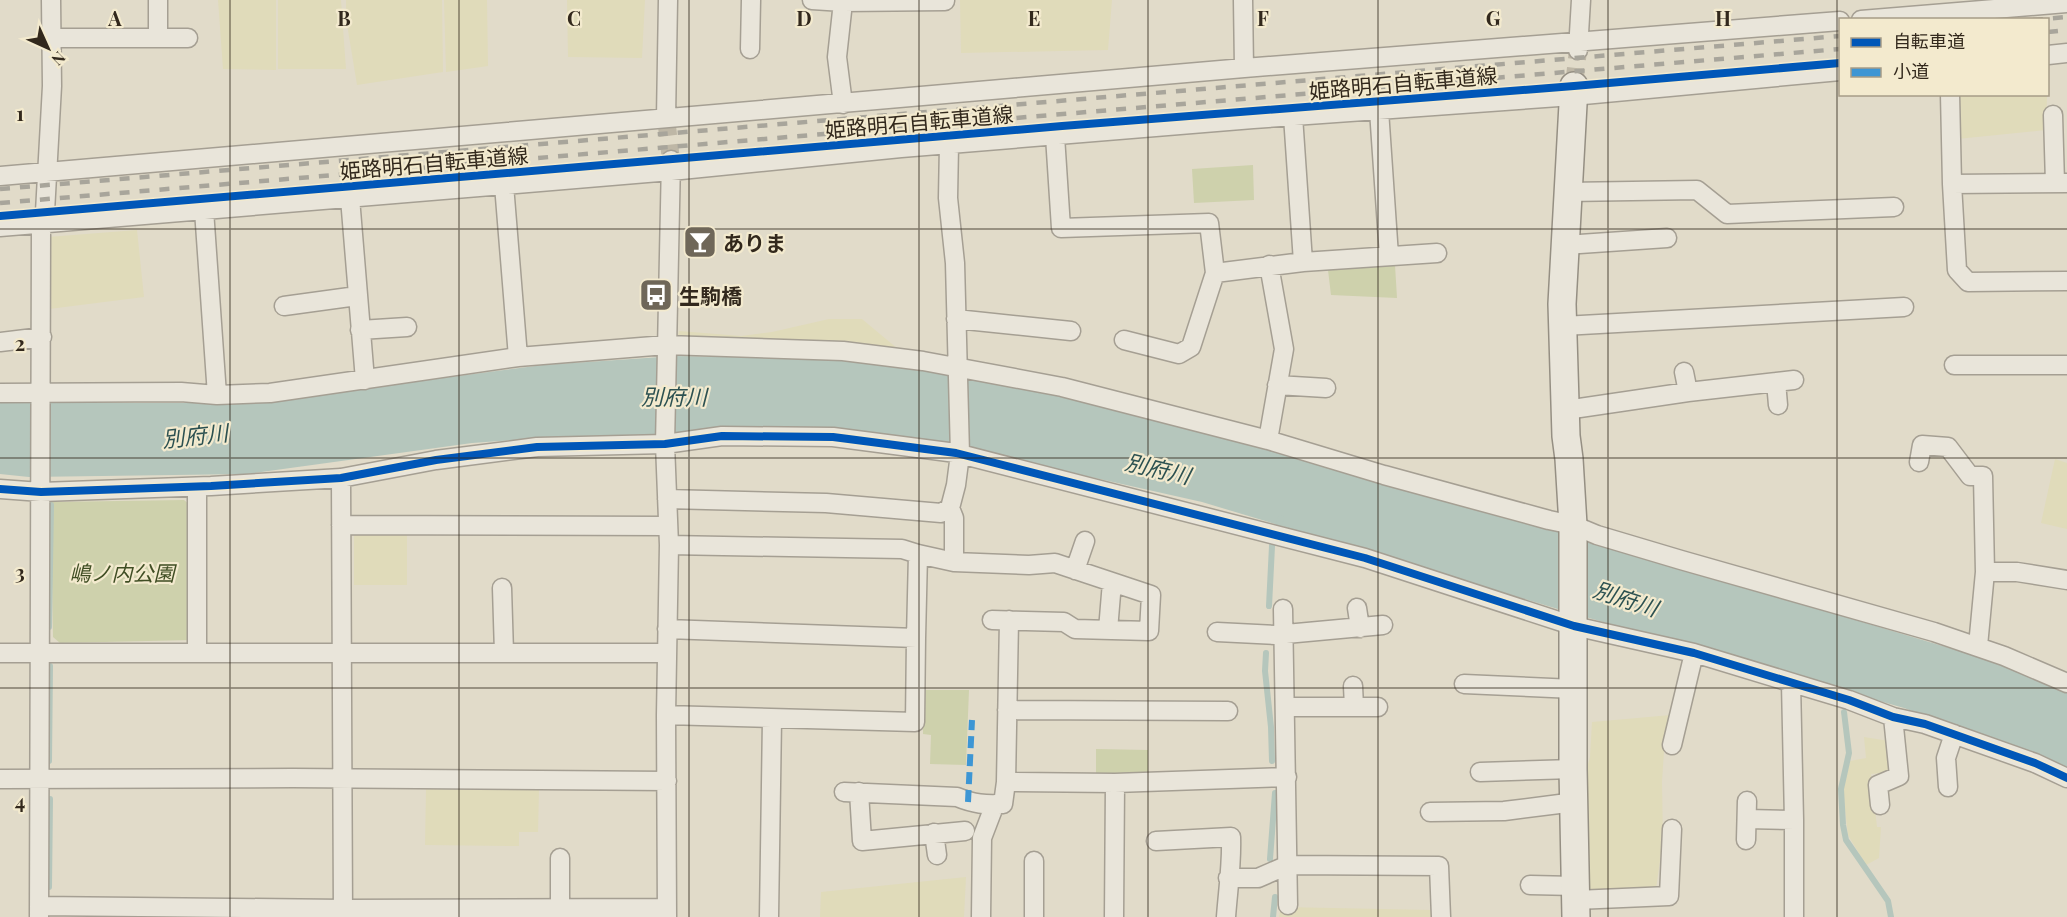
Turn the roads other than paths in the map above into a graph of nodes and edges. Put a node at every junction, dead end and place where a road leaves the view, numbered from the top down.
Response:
1 (51, 0) edge
2 (158, 0) edge
3 (668, 0) edge
4 (751, 0) edge
5 (812, 0) edge
6 (1243, 0) edge
7 (1581, 0) edge
8 (945, 1) edge
9 (843, 2) junction
10 (2067, 3) edge
11 (2004, 4) edge
12 (1906, 8) edge
13 (1868, 18) edge
14 (1839, 21) edge
15 (51, 38) junction
16 (158, 38) junction
17 (188, 38) dead end
18 (1578, 46) junction
19 (750, 49) dead end
20 (2067, 53) edge
21 (2049, 55) edge
22 (1244, 68) junction
23 (1839, 71) edge
24 (1574, 91) junction
25 (1950, 96) edge
26 (843, 104) junction
27 (1379, 110) junction
28 (1293, 116) junction
29 (2053, 116) dead end
30 (666, 118) junction
31 (1055, 136) junction
32 (949, 145) junction
33 (671, 166) junction
34 (47, 172) junction
35 (0, 176) edge
36 (2061, 183) edge
37 (1952, 184) junction
38 (504, 185) junction
39 (1568, 192) junction
40 (350, 198) junction
41 (1894, 207) dead end
42 (204, 210) junction
43 (44, 223) junction
44 (0, 227) edge
45 (1667, 238) dead end
46 (1565, 245) junction
47 (1437, 253) dead end
48 (1389, 256) junction
49 (1303, 262) junction
50 (1269, 265) junction
51 (1215, 273) junction
52 (2067, 281) edge
53 (357, 296) junction
54 (284, 306) dead end
55 (1904, 307) dead end
56 (956, 319) junction
57 (1563, 326) junction
58 (407, 327) dead end
59 (360, 330) junction
60 (1071, 331) dead end
61 (42, 337) junction
62 (1124, 340) dead end
63 (0, 342) edge
64 (666, 345) junction
65 (518, 357) junction
66 (1954, 365) dead end
67 (2067, 365) edge
68 (958, 367) junction
69 (1684, 372) dead end
70 (365, 380) junction
71 (1277, 385) junction
72 (1326, 388) dead end
73 (1688, 392) junction
74 (0, 393) edge
75 (42, 393) junction
76 (217, 395) junction
77 (1778, 405) dead end
78 (1566, 410) junction
79 (1268, 440) junction
80 (665, 444) junction
81 (960, 454) junction
82 (1919, 462) dead end
83 (341, 478) junction
84 (197, 487) junction
85 (0, 489) edge
86 (41, 492) junction
87 (667, 499) junction
88 (950, 508) junction
89 (341, 525) junction
90 (1573, 525) junction
91 (658, 531) junction
92 (1085, 541) dead end
93 (918, 555) junction
94 (954, 562) junction
95 (1074, 570) junction
96 (1985, 572) junction
97 (2067, 580) edge
98 (1112, 582) junction
99 (502, 588) dead end
100 (1357, 608) dead end
101 (1283, 609) dead end
102 (1383, 625) dead end
103 (1574, 626) junction
104 (1359, 628) junction
105 (667, 629) junction
106 (1108, 630) junction
107 (1217, 632) dead end
108 (1273, 635) junction
109 (916, 638) junction
110 (1978, 646) junction
111 (0, 653) edge
112 (197, 653) junction
113 (342, 653) junction
114 (504, 653) junction
115 (667, 653) junction
116 (1694, 653) junction
117 (41, 654) junction
118 (1791, 683) junction
119 (2067, 683) edge
120 (1464, 684) dead end
121 (1353, 686) dead end
122 (1574, 689) junction
123 (1286, 707) junction
124 (1354, 707) junction
125 (1378, 707) dead end
126 (1007, 710) junction
127 (1228, 711) dead end
128 (666, 715) junction
129 (1893, 717) junction
130 (772, 719) junction
131 (1954, 734) junction
132 (1672, 745) dead end
133 (1573, 769) junction
134 (1480, 772) dead end
135 (1287, 777) junction
136 (2067, 778) edge
137 (0, 779) edge
138 (38, 779) junction
139 (341, 779) junction
140 (667, 781) junction
141 (1006, 782) junction
142 (1115, 783) junction
143 (1948, 787) dead end
144 (1575, 802) junction
145 (995, 804) junction
146 (1880, 805) dead end
147 (1430, 812) dead end
148 (1794, 820) junction
149 (1672, 829) dead end
150 (964, 831) dead end
151 (934, 833) junction
152 (1746, 840) dead end
153 (1156, 841) dead end
154 (937, 855) dead end
155 (560, 858) dead end
156 (1034, 861) dead end
157 (1284, 867) junction
158 (1228, 878) junction
159 (1530, 885) dead end
160 (1576, 901) edge
161 (1288, 905) dead end
162 (560, 909) junction
163 (39, 911) edge
164 (344, 913) edge
165 (667, 913) edge
166 (769, 917) edge
167 (981, 917) edge
168 (1034, 917) edge
169 (1114, 917) edge
170 (1226, 917) edge
171 (1441, 917) edge
172 (1794, 917) edge

1 - 15 street
2 - 16 street
3 - 30 street
4 - 19 street
5 - 9 street
6 - 22 street
7 - 18 street
8 - 9 street
9 - 26 street
10 - 11 street
11 - 12 street
12 - 13 street
14 - 18 street
15 - 16 street
15 - 34 street
16 - 17 street
18 - 22 street
20 - 21 street
22 - 26 street
23 - 24 street
24 - 27 street
24 - 39 street
25 - 37 street
26 - 30 street
27 - 28 street
27 - 48 street
28 - 31 street
28 - 49 street
29 - 36 street
30 - 34 street
31 - 32 street
31 - 51 street
32 - 33 street
32 - 56 street
33 - 38 street
33 - 64 street
34 - 35 street
34 - 43 street
36 - 37 street
37 - 52 street
38 - 40 street
38 - 65 street
39 - 41 street
39 - 46 street
40 - 42 street
40 - 53 street
42 - 43 street
42 - 76 street
43 - 44 street
43 - 61 street
45 - 46 street
46 - 57 street
47 - 48 street
48 - 49 street
49 - 50 street
50 - 51 street
50 - 71 street
51 - 62 street
53 - 54 street
53 - 59 street
55 - 57 street
56 - 60 street
56 - 68 street
57 - 78 street
58 - 59 street
59 - 70 street
61 - 63 street
61 - 75 street
64 - 65 street
64 - 68 street
64 - 80 street
65 - 70 street
66 - 67 street
68 - 79 street
68 - 81 street
69 - 73 street
70 - 76 street
71 - 72 street
71 - 79 street
73 - 77 street
73 - 78 street
74 - 75 street
75 - 76 street
75 - 86 street
78 - 90 street
79 - 90 street
80 - 81 street
80 - 83 street
80 - 87 street
81 - 88 street
81 - 103 street
82 - 96 street
83 - 84 street
83 - 89 street
84 - 86 street
84 - 112 street
85 - 86 street
86 - 117 street
87 - 88 street
87 - 91 street
88 - 94 street
89 - 91 street
89 - 113 street
90 - 103 street
90 - 110 street
91 - 93 street
91 - 105 street
92 - 95 street
93 - 94 street
93 - 109 street
94 - 95 street
95 - 98 street
96 - 97 street
96 - 110 street
98 - 106 street
98 - 106 street
99 - 114 street
100 - 104 street
101 - 108 street
102 - 104 street
103 - 116 street
103 - 122 street
104 - 108 street
105 - 109 street
105 - 115 street
106 - 126 street
107 - 108 street
108 - 123 street
109 - 130 street
110 - 119 street
111 - 117 street
112 - 113 street
112 - 117 street
113 - 114 street
113 - 139 street
114 - 115 street
115 - 128 street
116 - 118 street
116 - 132 street
117 - 138 street
118 - 129 street
118 - 148 street
120 - 122 street
121 - 124 street
122 - 133 street
123 - 124 street
123 - 135 street
124 - 125 street
126 - 127 street
126 - 141 street
128 - 130 street
128 - 140 street
129 - 131 street
129 - 146 street
130 - 166 street
131 - 136 street
131 - 143 street
133 - 134 street
133 - 144 street
135 - 142 street
135 - 157 street
137 - 138 street
138 - 139 street
138 - 163 street
139 - 140 street
139 - 164 street
140 - 165 street
141 - 142 street
141 - 145 street
142 - 169 street
144 - 147 street
144 - 160 street
145 - 151 street
145 - 167 street
148 - 152 street
148 - 172 street
149 - 160 street
150 - 151 street
151 - 154 street
153 - 158 street
155 - 162 street
156 - 168 street
157 - 158 street
157 - 161 street
157 - 171 street
158 - 170 street
159 - 160 street
162 - 164 street
162 - 165 street
163 - 164 street

